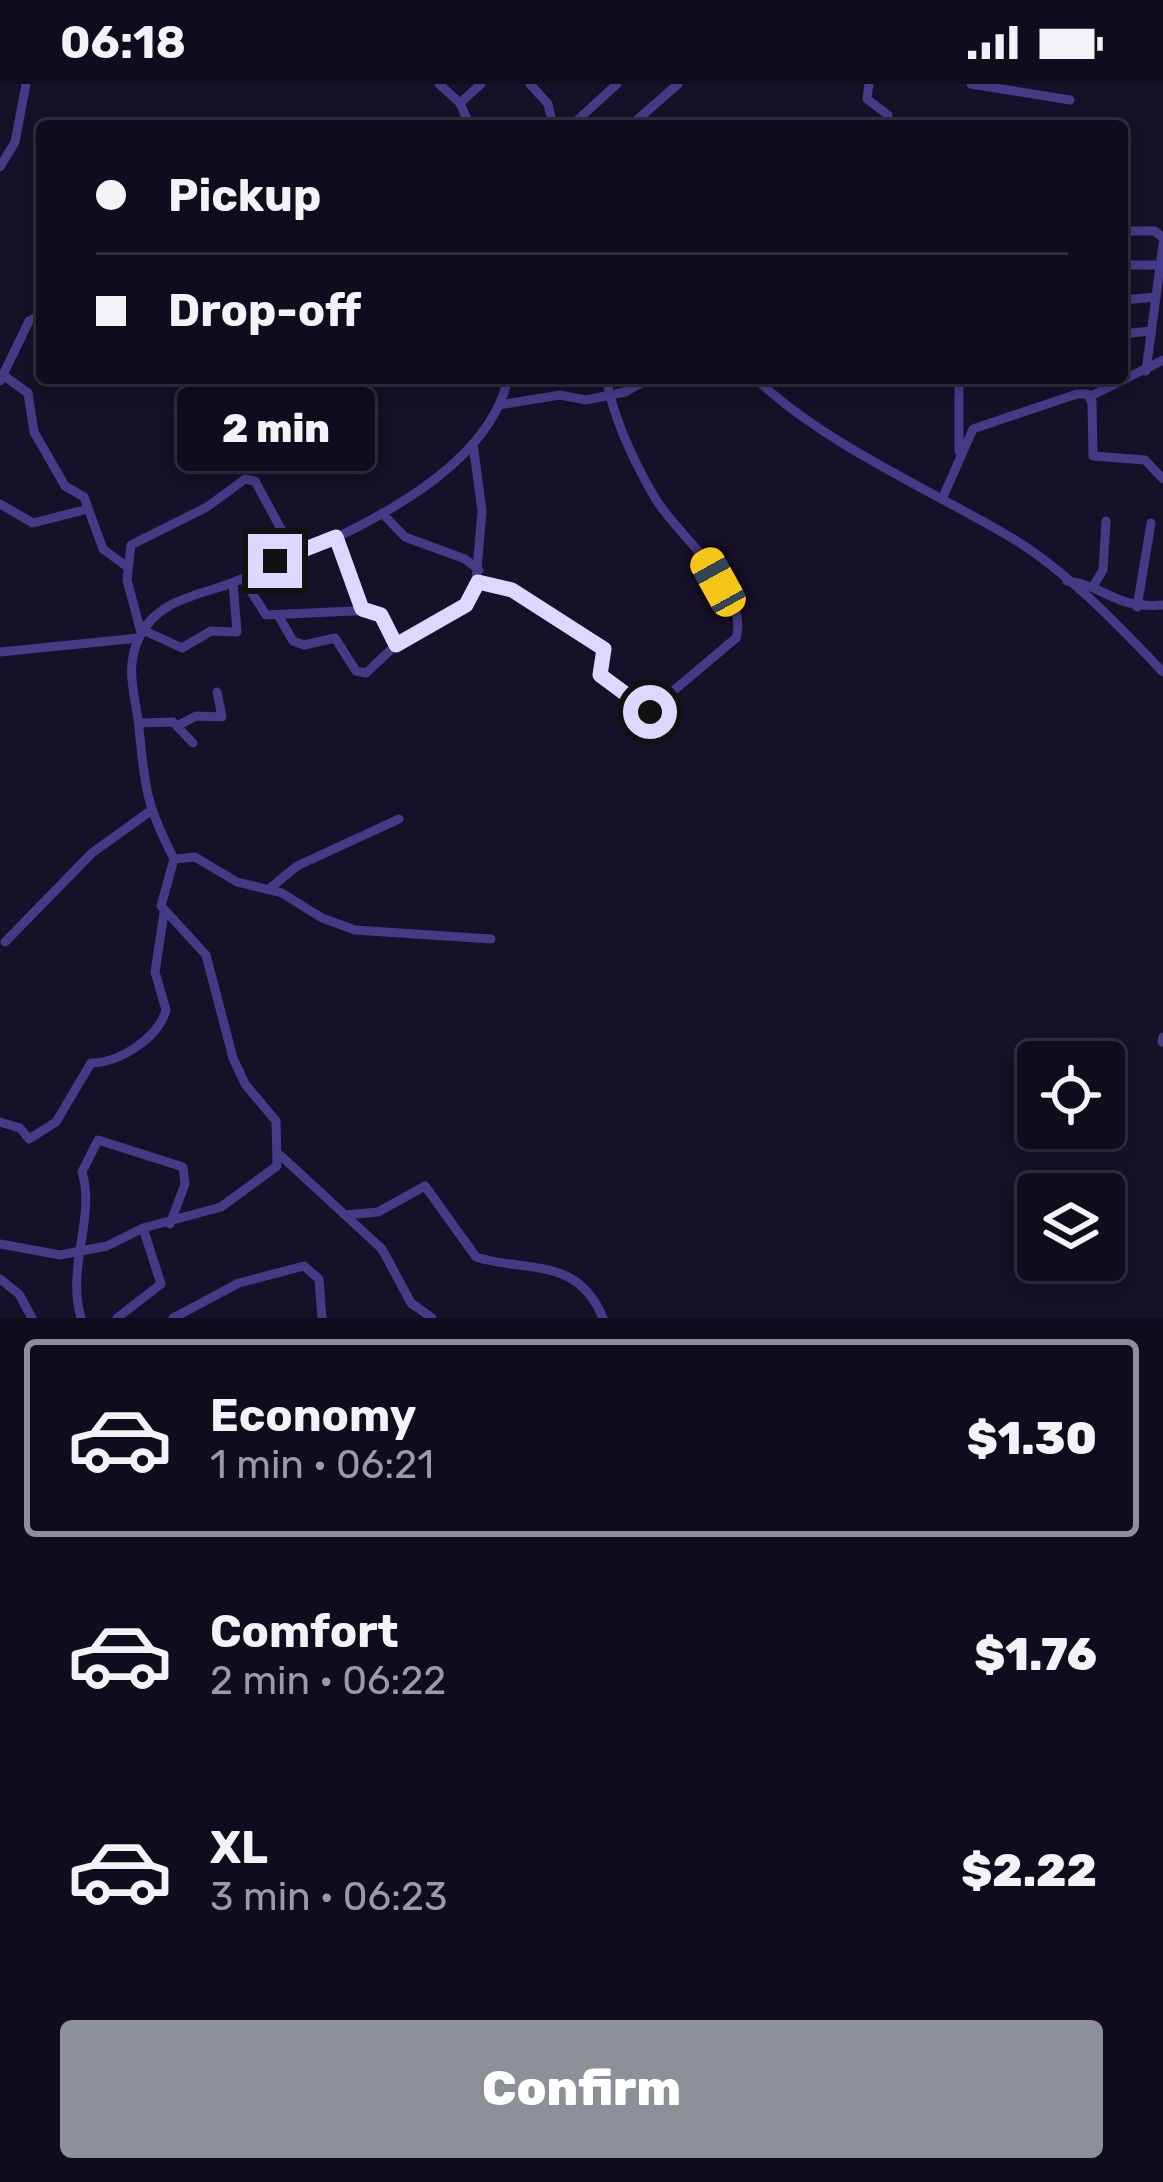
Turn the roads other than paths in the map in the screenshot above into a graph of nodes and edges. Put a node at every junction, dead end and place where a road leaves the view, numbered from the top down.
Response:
1 (26, 84) edge
2 (441, 84) edge
3 (481, 84) edge
4 (530, 84) edge
5 (616, 84) edge
6 (678, 84) edge
7 (869, 84) edge
8 (971, 84) edge
9 (1070, 100) dead end
10 (460, 103) junction
11 (467, 120) edge
12 (552, 120) edge
13 (577, 120) edge
14 (636, 120) edge
15 (887, 120) edge
16 (0, 167) edge
17 (1128, 231) edge
18 (1163, 241) edge
19 (1128, 265) edge
20 (1160, 265) edge
21 (1156, 297) junction
22 (1128, 299) edge
23 (36, 318) edge
24 (1151, 331) junction
25 (1128, 333) edge
26 (1163, 360) edge
27 (1146, 371) junction
28 (2, 378) edge
29 (1128, 379) edge
30 (506, 384) edge
31 (607, 384) edge
32 (635, 384) edge
33 (762, 384) edge
34 (959, 384) edge
35 (1076, 384) edge
36 (1117, 384) edge
37 (1077, 394) junction
38 (608, 395) junction
39 (1090, 396) junction
40 (499, 405) junction
41 (473, 444) junction
42 (959, 456) junction
43 (1163, 479) edge
44 (943, 497) junction
45 (0, 504) edge
46 (88, 508) junction
47 (382, 513) junction
48 (1106, 521) dead end
49 (1151, 523) dead end
50 (336, 537) junction
51 (295, 553) junction
52 (126, 566) junction
53 (478, 576) junction
54 (1067, 580) junction
55 (238, 581) junction
56 (1094, 585) junction
57 (1163, 605) edge
58 (1137, 608) junction
59 (362, 609) junction
60 (279, 616) junction
61 (141, 633) junction
62 (396, 645) junction
63 (0, 652) edge
64 (1163, 672) edge
65 (217, 692) dead end
66 (139, 723) junction
67 (179, 724) junction
68 (194, 743) dead end
69 (148, 812) junction
70 (399, 819) dead end
71 (175, 859) junction
72 (269, 889) junction
73 (164, 913) junction
74 (491, 939) dead end
75 (5, 942) dead end
76 (0, 1122) edge
77 (280, 1155) junction
78 (345, 1215) junction
79 (170, 1224) junction
80 (143, 1228) junction
81 (0, 1244) edge
82 (76, 1253) junction
83 (0, 1279) edge
84 (194, 1312) edge
85 (32, 1318) edge
86 (81, 1318) edge
87 (117, 1318) edge
88 (173, 1318) edge
89 (322, 1318) edge
90 (432, 1318) edge
91 (603, 1318) edge

1 - 16 street
2 - 10 street
3 - 10 street
4 - 12 street
5 - 13 street
6 - 14 street
7 - 15 street
8 - 9 street
10 - 11 street
17 - 18 street
18 - 20 street
19 - 20 street
20 - 21 street
21 - 22 street
21 - 24 street
23 - 28 street
24 - 25 street
24 - 27 street
26 - 27 street
27 - 29 street
28 - 46 street
30 - 40 street
31 - 38 street
32 - 38 street
33 - 44 street
34 - 42 street
35 - 37 street
36 - 39 street
37 - 39 street
37 - 42 street
38 - 40 street
38 - 53 street
39 - 43 street
40 - 41 street
41 - 47 street
41 - 53 street
42 - 44 street
44 - 54 street
45 - 46 street
46 - 52 street
47 - 50 street
47 - 53 street
48 - 56 street
49 - 58 street
50 - 51 street
50 - 59 street
51 - 52 street
51 - 55 street
52 - 61 street
53 - 62 street
54 - 56 street
54 - 64 street
55 - 60 street
55 - 61 street
55 - 61 street
56 - 58 street
57 - 58 street
59 - 60 street
59 - 62 street
60 - 62 street
61 - 63 street
61 - 66 street
65 - 67 street
66 - 67 street
66 - 69 street
67 - 68 street
69 - 71 street
69 - 75 street
70 - 72 street
71 - 72 street
71 - 73 street
72 - 74 street
73 - 76 street
73 - 77 street
77 - 78 street
77 - 79 street
78 - 90 street
78 - 91 street
79 - 80 street
79 - 82 street
80 - 82 street
80 - 87 street
81 - 82 street
82 - 86 street
83 - 85 street
84 - 88 street
84 - 89 street

